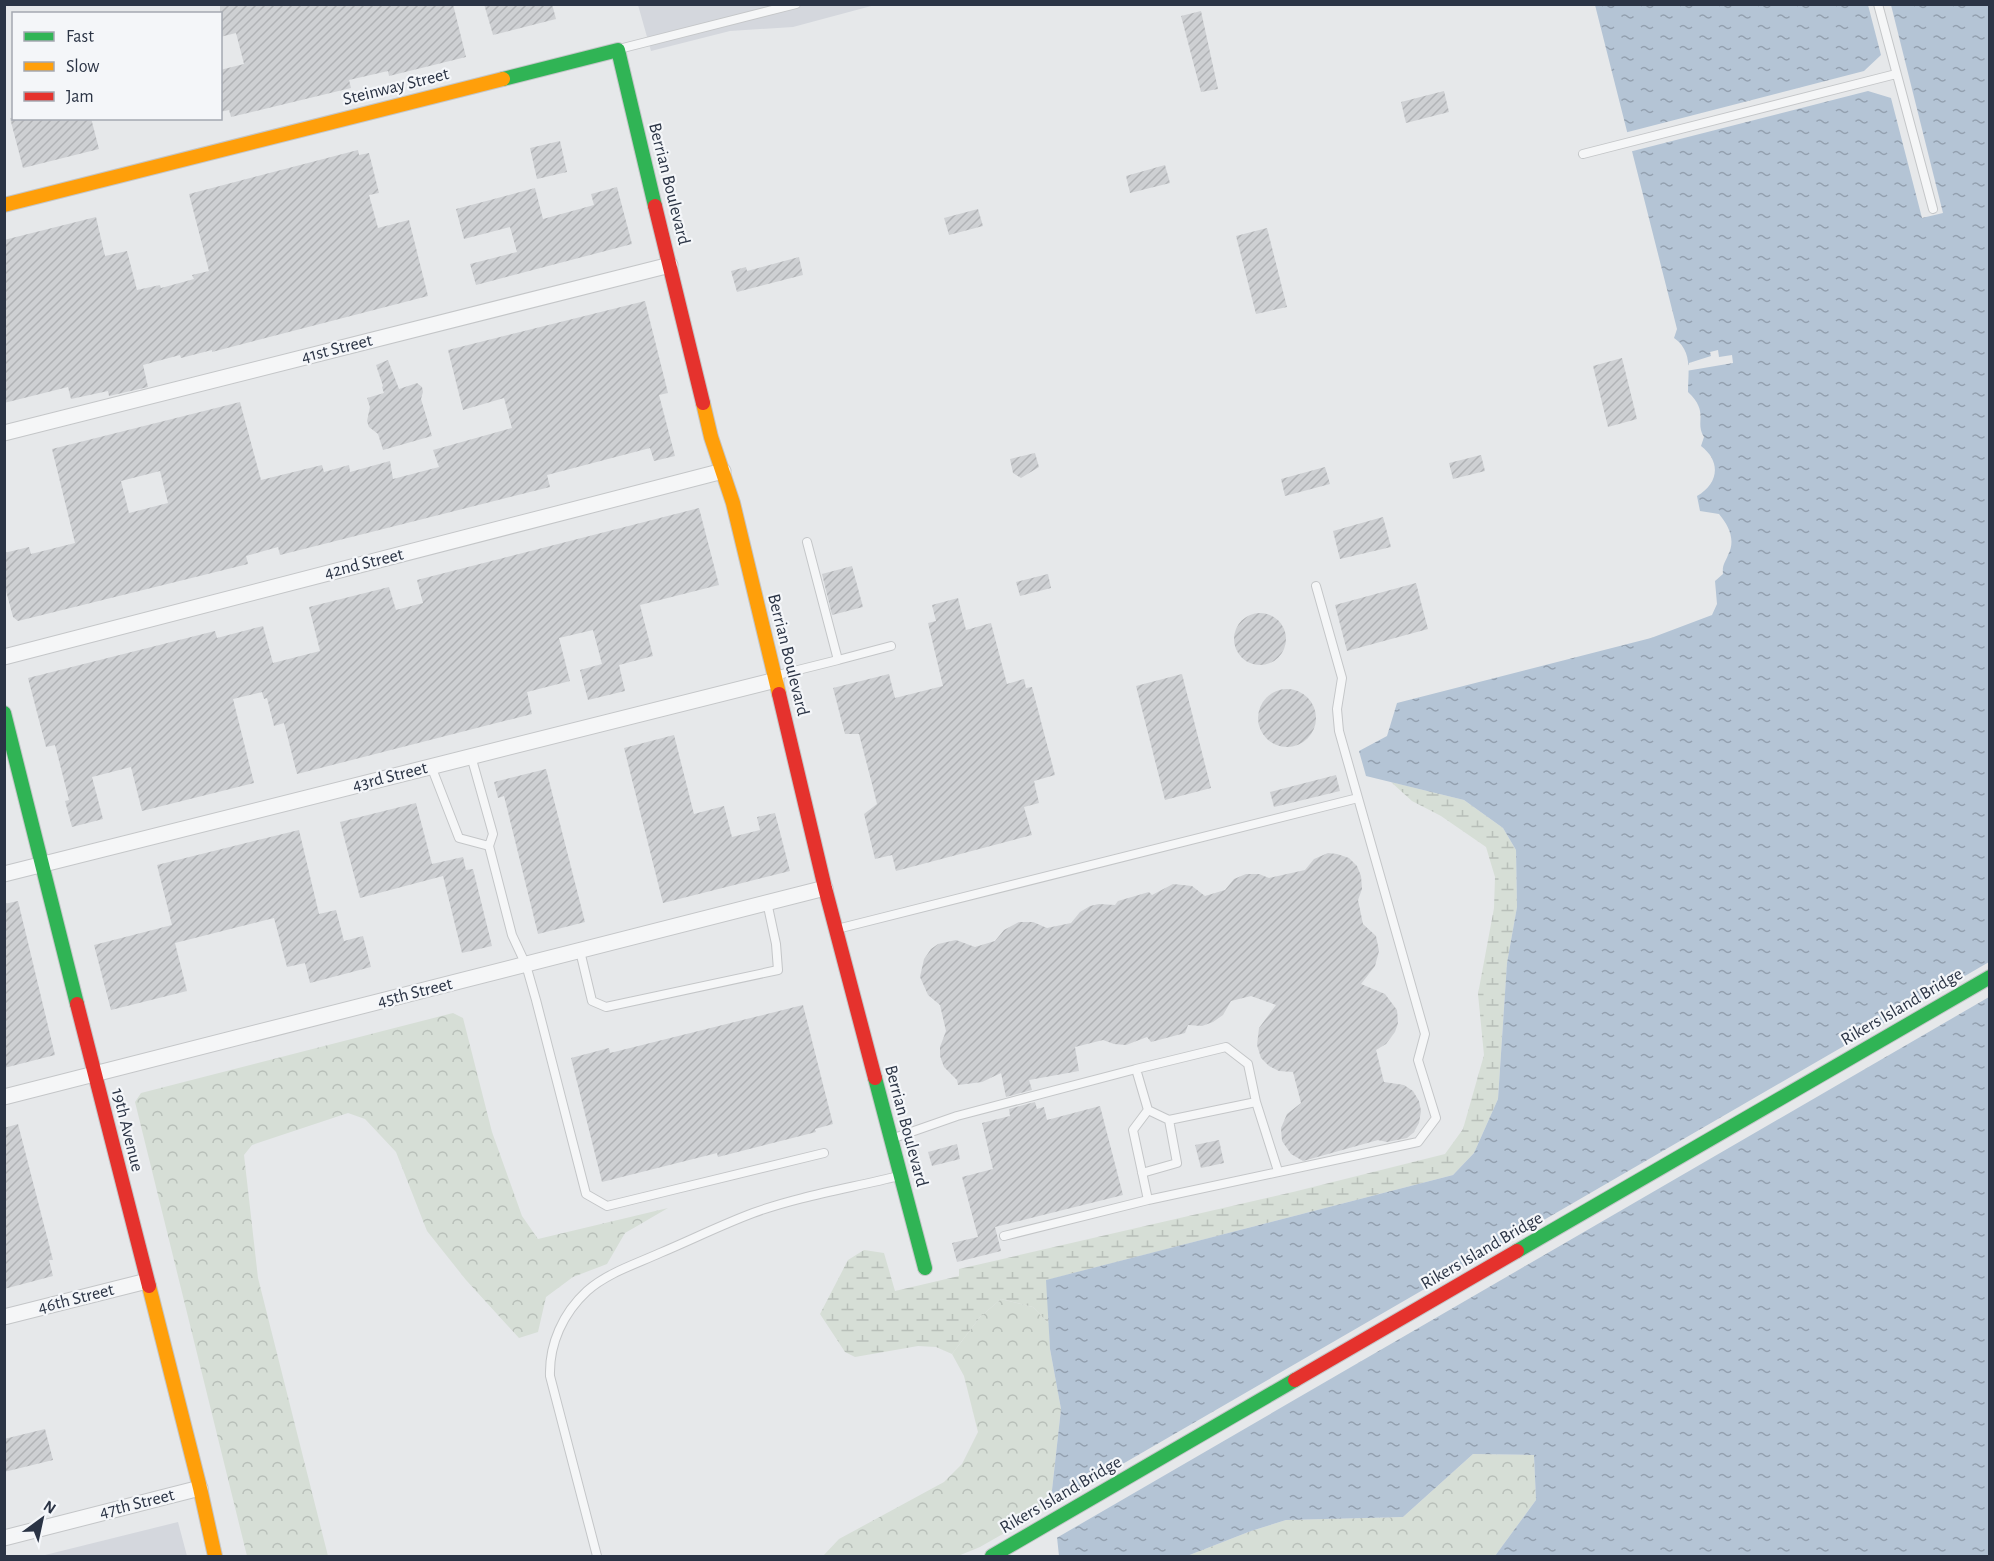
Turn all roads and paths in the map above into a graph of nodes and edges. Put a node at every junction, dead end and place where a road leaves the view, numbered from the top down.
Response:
1 (796, 4) edge
2 (1878, 4) edge
3 (618, 50) junction
4 (1896, 74) junction
5 (1583, 154) dead end
6 (4, 205) edge
7 (1933, 209) dead end
8 (670, 265) junction
9 (4, 433) edge
10 (723, 471) junction
11 (807, 542) dead end
12 (1316, 586) dead end
13 (891, 646) dead end
14 (4, 657) edge
15 (838, 660) junction
16 (776, 677) junction
17 (4, 713) edge
18 (471, 756) junction
19 (431, 766) junction
20 (1358, 798) junction
21 (489, 846) junction
22 (43, 864) junction
23 (4, 874) edge
24 (825, 888) junction
25 (767, 903) junction
26 (836, 930) junction
27 (580, 951) junction
28 (526, 964) junction
29 (1989, 977) edge
30 (1136, 1069) junction
31 (94, 1075) junction
32 (4, 1097) edge
33 (1256, 1102) junction
34 (1148, 1110) junction
35 (1169, 1120) junction
36 (890, 1139) junction
37 (824, 1153) dead end
38 (1278, 1171) junction
39 (1143, 1173) junction
40 (900, 1175) junction
41 (1148, 1200) junction
42 (1004, 1236) dead end
43 (925, 1268) dead end
44 (147, 1281) junction
45 (4, 1317) edge
46 (200, 1488) junction
47 (4, 1538) edge
48 (215, 1557) edge
49 (597, 1557) edge
50 (992, 1557) edge

1 - 3 lane, Steinway Street
2 - 4 lane
3 - 6 street, Steinway Street
3 - 8 street, Berrian Boulevard
4 - 5 lane
4 - 7 lane
8 - 9 street, 41st Street
8 - 10 street, Berrian Boulevard
10 - 14 street, 42nd Street
10 - 16 street, Berrian Boulevard
11 - 15 lane
12 - 20 lane
13 - 15 lane
15 - 16 lane
16 - 18 street, 43rd Street
16 - 24 street, Berrian Boulevard
17 - 22 street, 19th Avenue
18 - 19 street, 43rd Street
18 - 21 lane
19 - 21 lane
19 - 22 street, 43rd Street
20 - 26 lane
20 - 38 lane
21 - 28 lane
22 - 23 street, 43rd Street
22 - 31 street, 19th Avenue
24 - 25 street, 45th Street
24 - 26 street, Berrian Boulevard
25 - 27 street, 45th Street
25 - 27 lane
26 - 36 street, Berrian Boulevard
27 - 28 street, 45th Street
28 - 31 street, 45th Street
28 - 37 lane
29 - 50 street, Rikers Island Bridge
30 - 33 lane
30 - 34 lane
30 - 36 lane
31 - 32 street, 45th Street
31 - 44 street, 19th Avenue
33 - 35 lane
33 - 38 lane
34 - 35 lane
34 - 39 lane
35 - 39 lane
36 - 40 street, Berrian Boulevard
38 - 41 lane
39 - 41 lane
40 - 43 street, Berrian Boulevard
40 - 49 lane
41 - 42 lane
44 - 45 street, 46th Street
44 - 46 street, 19th Avenue
46 - 47 street, 47th Street
46 - 48 street, 19th Avenue

